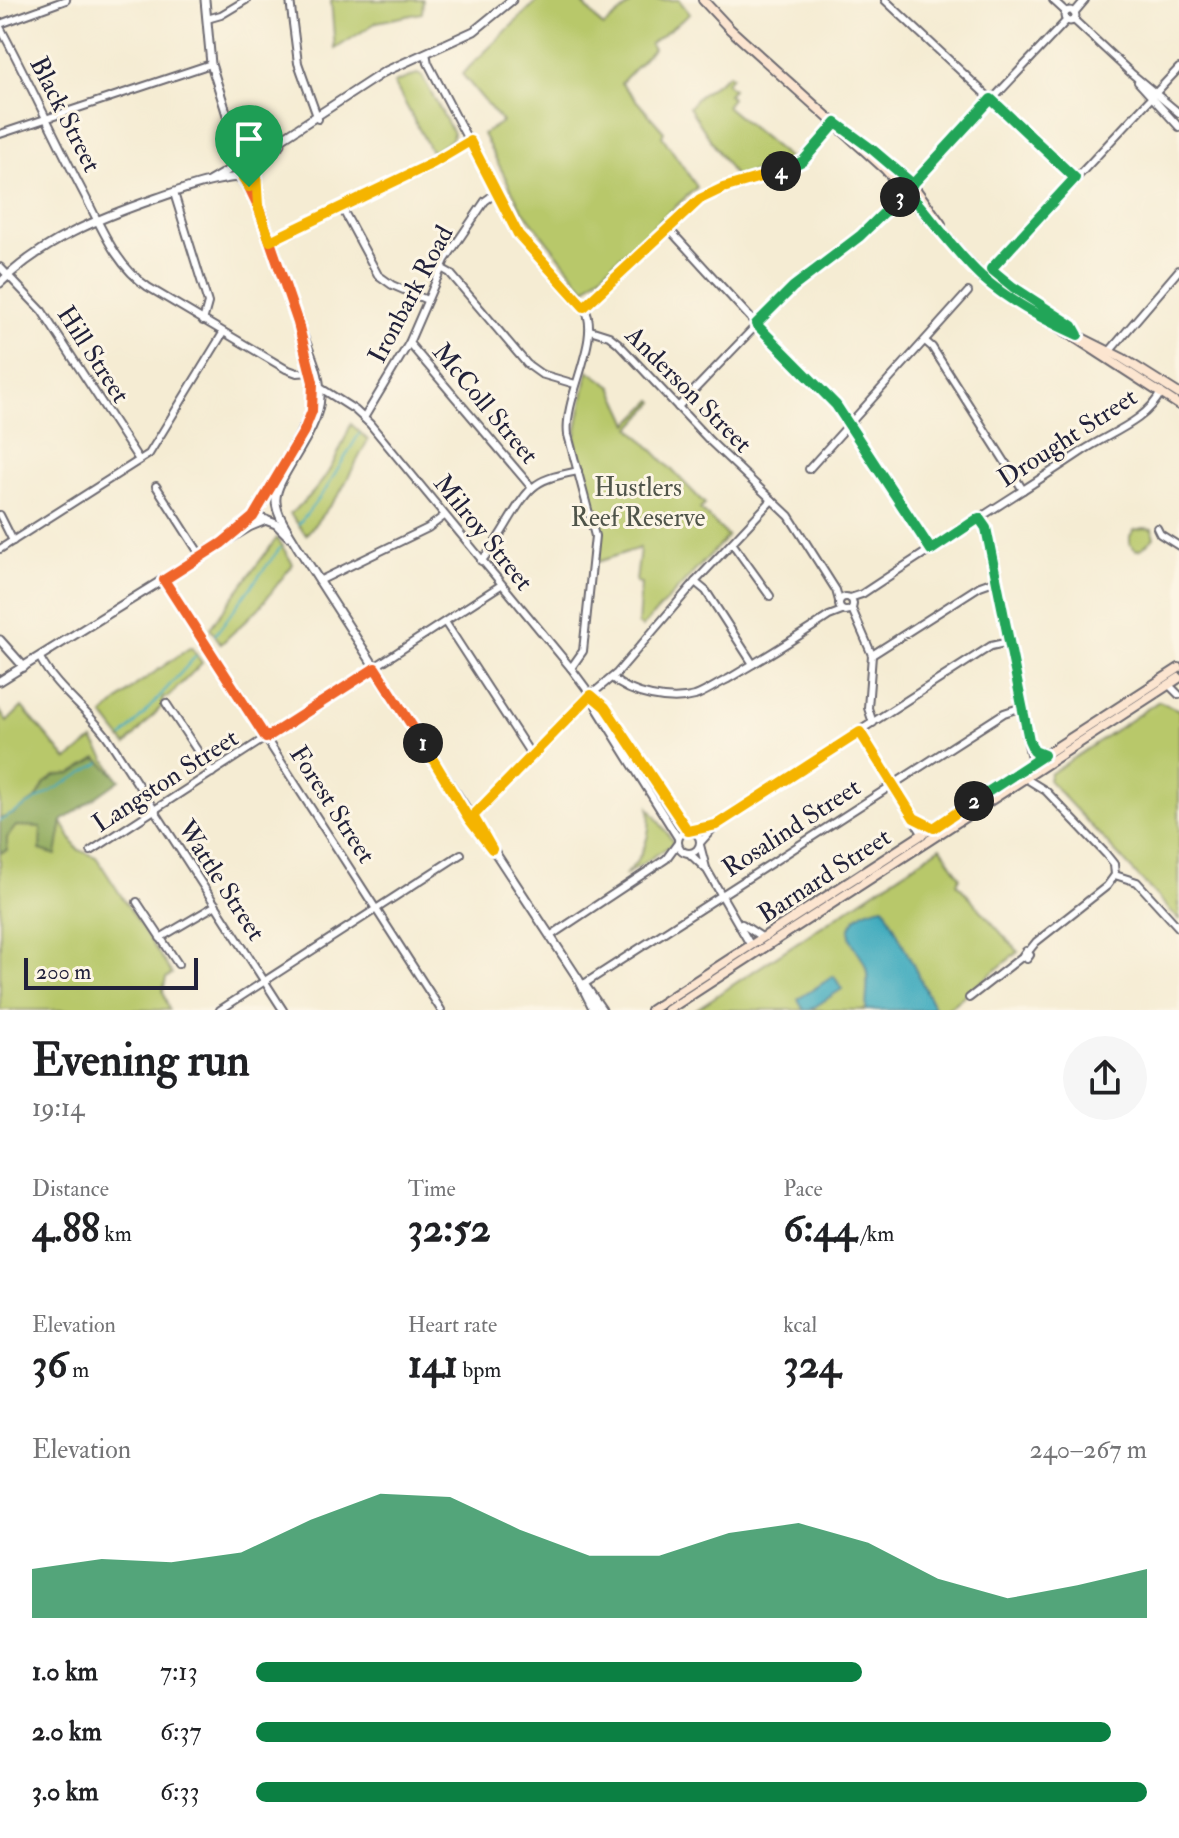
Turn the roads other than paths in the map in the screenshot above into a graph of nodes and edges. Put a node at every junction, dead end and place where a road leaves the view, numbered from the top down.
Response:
1 (66, 0) edge
2 (205, 0) edge
3 (246, 0) edge
4 (290, 0) edge
5 (512, 0) edge
6 (519, 0) edge
7 (703, 0) edge
8 (885, 0) edge
9 (1053, 0) edge
10 (1085, 0) edge
11 (1070, 16) junction
12 (207, 19) junction
13 (0, 25) edge
14 (427, 56) junction
15 (211, 64) junction
16 (1179, 68) edge
17 (1153, 96) junction
18 (991, 99) junction
19 (1179, 113) edge
20 (317, 118) junction
21 (45, 119) junction
22 (836, 123) junction
23 (1179, 127) edge
24 (0, 134) edge
25 (233, 134) junction
26 (470, 141) junction
27 (248, 156) junction
28 (235, 163) junction
29 (256, 170) junction
30 (242, 177) junction
31 (1075, 178) junction
32 (210, 181) junction
33 (910, 187) junction
34 (174, 193) junction
35 (496, 193) junction
36 (258, 206) junction
37 (342, 208) junction
38 (97, 219) junction
39 (668, 228) junction
40 (270, 241) junction
41 (0, 267) edge
42 (441, 268) junction
43 (991, 269) junction
44 (1179, 270) edge
45 (9, 274) junction
46 (983, 278) junction
47 (0, 283) edge
48 (968, 292) dead end
49 (427, 300) junction
50 (584, 307) junction
51 (1040, 316) junction
52 (203, 321) junction
53 (298, 323) junction
54 (756, 324) junction
55 (590, 330) junction
56 (223, 333) junction
57 (1078, 335) junction
58 (925, 341) junction
59 (409, 343) junction
60 (1108, 355) junction
61 (311, 372) junction
62 (575, 384) junction
63 (319, 387) junction
64 (1163, 389) junction
65 (1179, 394) edge
66 (318, 398) junction
67 (340, 401) junction
68 (1179, 405) edge
69 (678, 407) junction
70 (364, 418) junction
71 (850, 426) junction
72 (139, 460) junction
73 (809, 469) dead end
74 (578, 471) junction
75 (156, 486) dead end
76 (532, 488) junction
77 (1023, 490) junction
78 (772, 500) junction
79 (262, 501) junction
80 (276, 507) junction
81 (257, 512) junction
82 (0, 515) edge
83 (444, 516) junction
84 (979, 518) junction
85 (268, 520) junction
86 (1157, 528) dead end
87 (13, 541) junction
88 (222, 543) junction
89 (732, 543) junction
90 (297, 546) junction
91 (1179, 546) edge
92 (0, 549) edge
93 (931, 550) junction
94 (201, 556) junction
95 (481, 561) junction
96 (164, 580) junction
97 (997, 580) junction
98 (319, 581) junction
99 (695, 582) junction
100 (501, 585) junction
101 (770, 596) dead end
102 (846, 605) junction
103 (445, 622) junction
104 (0, 640) edge
105 (1009, 642) junction
106 (872, 655) junction
107 (40, 658) junction
108 (753, 664) junction
109 (24, 667) junction
110 (375, 668) junction
111 (571, 668) junction
112 (1179, 668) edge
113 (612, 678) junction
114 (1179, 678) edge
115 (0, 681) edge
116 (1166, 682) junction
117 (591, 695) junction
118 (1179, 695) edge
119 (166, 703) dead end
120 (1140, 703) junction
121 (1022, 707) junction
122 (1117, 707) junction
123 (873, 723) junction
124 (860, 732) junction
125 (266, 738) junction
126 (1030, 744) junction
127 (1044, 755) junction
128 (532, 756) junction
129 (1033, 768) junction
130 (212, 773) junction
131 (1025, 778) junction
132 (893, 785) junction
133 (1046, 791) junction
134 (978, 809) junction
135 (154, 811) junction
136 (471, 818) junction
137 (914, 818) junction
138 (716, 825) junction
139 (934, 828) junction
140 (690, 831) junction
141 (923, 835) junction
142 (678, 841) junction
143 (700, 844) junction
144 (91, 851) dead end
145 (461, 854) dead end
146 (688, 854) junction
147 (666, 859) junction
148 (707, 870) junction
149 (1115, 875) junction
150 (861, 885) junction
151 (723, 895) junction
152 (137, 902) dead end
153 (216, 905) junction
154 (376, 909) junction
155 (806, 910) junction
156 (740, 922) junction
157 (803, 923) junction
158 (1179, 928) edge
159 (550, 936) junction
160 (160, 938) junction
161 (763, 938) junction
162 (751, 946) junction
163 (178, 964) dead end
164 (264, 981) junction
165 (582, 982) junction
166 (969, 998) dead end
167 (220, 1010) edge
168 (283, 1010) edge
169 (441, 1010) edge
170 (594, 1010) edge
171 (602, 1010) edge
172 (651, 1010) edge
173 (668, 1010) edge

1 - 13 street
2 - 12 street
3 - 12 street
4 - 20 street
5 - 14 street
6 - 14 street
7 - 22 main road
8 - 18 street
9 - 11 street
10 - 11 street
11 - 17 street
11 - 18 street
12 - 15 street
13 - 21 street, Black Street
14 - 20 street
14 - 26 street, Anderson Street
15 - 21 street
15 - 25 street
16 - 17 street
17 - 19 street
17 - 23 street
17 - 31 street
18 - 31 street
18 - 33 street
20 - 27 street
20 - 29 street
21 - 24 street
21 - 38 street, Black Street
22 - 33 main road
22 - 39 street
25 - 27 street
25 - 28 street
26 - 35 street, Anderson Street
26 - 37 street
27 - 28 street
27 - 29 street
28 - 30 street
28 - 32 street
29 - 30 street
29 - 36 street
30 - 32 street
30 - 36 street
31 - 43 street
32 - 34 street
33 - 46 main road
33 - 54 street
34 - 38 street
34 - 52 street
35 - 42 street, Ironbark Road
35 - 50 street, Anderson Street
36 - 40 street
37 - 40 street
37 - 49 street
38 - 45 street
38 - 52 street
39 - 50 street
39 - 54 street
40 - 53 street
41 - 45 street, Hill Street
42 - 49 street, Ironbark Road
42 - 62 street
43 - 46 street
43 - 57 street
44 - 60 street
45 - 47 street
45 - 72 street, Hill Street
46 - 51 main road
48 - 58 street
49 - 59 street, Ironbark Road
50 - 55 street, Anderson Street
51 - 57 main road
51 - 60 main road
52 - 56 street
53 - 61 street
53 - 63 street
54 - 69 street
54 - 71 street
55 - 62 street
55 - 69 street, Anderson Street
56 - 61 street
56 - 72 street
57 - 60 main road
58 - 71 street
58 - 77 street
59 - 70 street, Ironbark Road
59 - 76 street, McColl Street
60 - 64 main road
61 - 66 street
62 - 74 street
63 - 66 street
63 - 67 street, Milroy Street
64 - 65 main road
64 - 68 main road
64 - 77 street, Drought Street
66 - 67 street
66 - 79 street
66 - 80 street
67 - 70 street, Milroy Street
69 - 78 street, Anderson Street
70 - 83 street, Milroy Street
71 - 73 street
71 - 93 street
72 - 87 street
74 - 76 street
74 - 111 street
75 - 94 street
76 - 95 street
77 - 84 street, Drought Street
78 - 89 street
78 - 102 street, Anderson Street
79 - 80 street
79 - 81 street
80 - 85 street
80 - 90 street
81 - 85 street
81 - 88 street
82 - 87 street
83 - 95 street, Milroy Street
83 - 98 street
84 - 93 street, Drought Street
84 - 97 street
85 - 88 street
85 - 90 street
86 - 91 street
87 - 92 street
88 - 94 street
89 - 99 street
89 - 101 street
90 - 98 street
93 - 102 street, Drought Street
94 - 96 street
95 - 100 street, Milroy Street
96 - 107 street
96 - 125 street, Forest Street
97 - 105 street
97 - 106 street
98 - 110 street
99 - 108 street
99 - 113 street
100 - 103 street, Langston Street
100 - 111 street, Milroy Street
102 - 106 street, Anderson Street
102 - 108 street
103 - 110 street, Langston Street
103 - 128 street
104 - 109 street
105 - 121 street
105 - 123 street
106 - 123 street
107 - 109 street
107 - 135 street, Wattle Street
108 - 113 street
109 - 115 street
110 - 125 street, Langston Street
110 - 136 street
111 - 117 street, Milroy Street
112 - 116 main road, Barnard Street
113 - 117 street
114 - 116 main road, Barnard Street
116 - 118 street
116 - 120 main road, Barnard Street
116 - 122 main road, Barnard Street
117 - 128 street
117 - 140 street
117 - 142 street
119 - 130 street
120 - 122 main road
120 - 129 main road, Barnard Street
121 - 126 street
121 - 132 street, Rosalind Street
122 - 127 main road, Barnard Street
123 - 124 street
124 - 132 street
124 - 138 street
125 - 130 street, Langston Street
125 - 154 street, Forest Street
126 - 127 street
126 - 129 street
127 - 129 main road, Barnard Street
128 - 136 street
129 - 131 main road, Barnard Street
129 - 133 street
129 - 139 main road, Barnard Street
130 - 135 street, Langston Street
131 - 133 street
131 - 134 main road, Barnard Street
132 - 137 street
132 - 151 street, Rosalind Street
133 - 149 street
134 - 141 main road
134 - 150 main road, Barnard Street
135 - 144 street, Langston Street
135 - 153 street, Wattle Street
136 - 159 street
137 - 139 street
137 - 141 street
138 - 140 street
138 - 143 street
139 - 141 main road, Barnard Street
140 - 142 street
140 - 143 street
141 - 155 main road, Barnard Street
142 - 146 street
142 - 147 street
143 - 146 street
143 - 148 street
145 - 154 street
146 - 147 street
146 - 148 street
147 - 159 street
148 - 151 street
149 - 158 street
149 - 166 street
150 - 155 main road
150 - 157 main road, Barnard Street
151 - 156 street
151 - 165 street, Rosalind Street
152 - 160 street
153 - 160 street
153 - 164 street, Wattle Street
154 - 164 street
154 - 169 street, Forest Street
155 - 161 main road, Barnard Street
156 - 161 street
156 - 162 street
157 - 162 main road
157 - 173 main road, Barnard Street
159 - 165 street
160 - 163 street
161 - 162 main road, Barnard Street
162 - 172 main road, Barnard Street
164 - 167 street
164 - 168 street, Wattle Street
165 - 170 street
165 - 171 street

